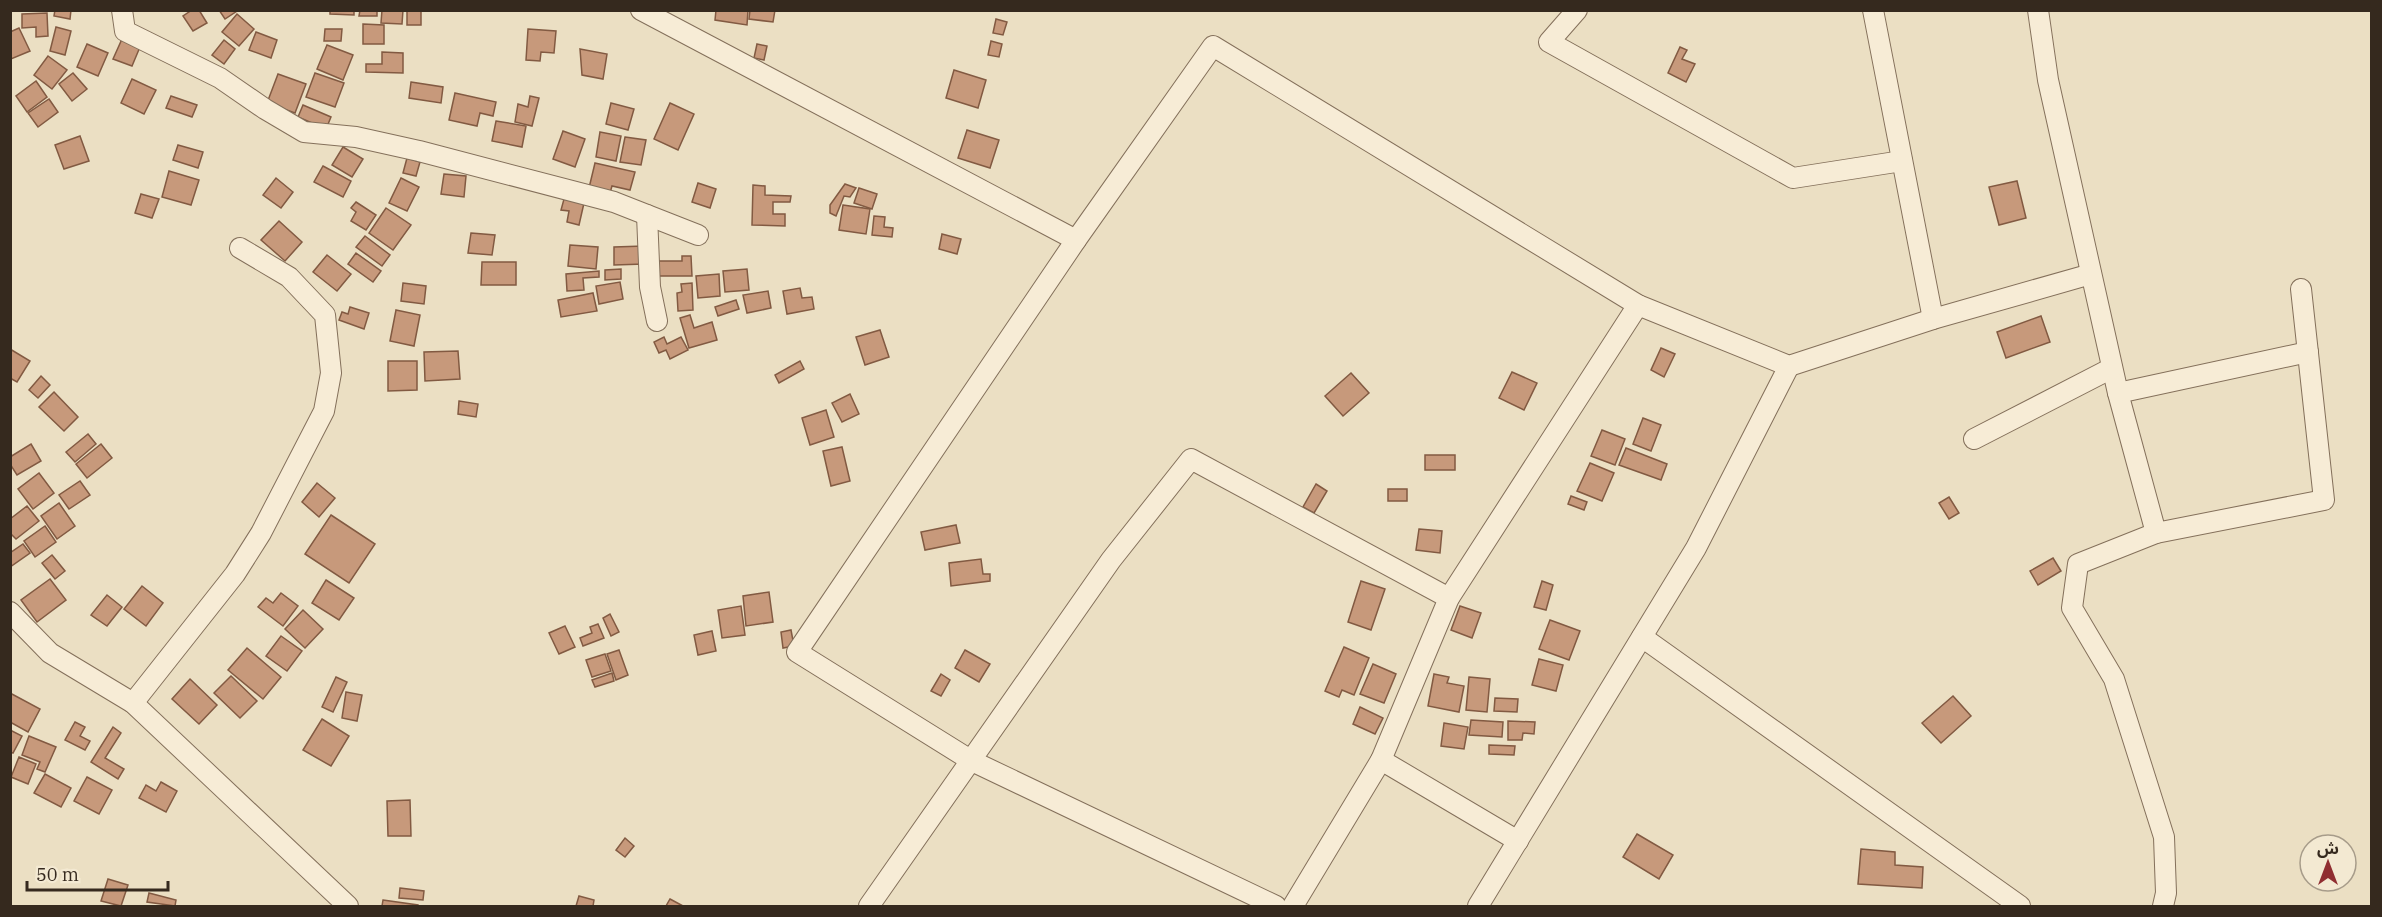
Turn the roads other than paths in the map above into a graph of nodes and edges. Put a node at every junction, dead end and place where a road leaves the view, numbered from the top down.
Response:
1 (122, 10) edge
2 (641, 10) edge
3 (1577, 10) edge
4 (1873, 10) edge
5 (2038, 10) edge
6 (1902, 161) junction
7 (647, 215) junction
8 (698, 235) dead end
9 (1076, 240) junction
10 (240, 248) dead end
11 (2091, 274) junction
12 (2301, 289) dead end
13 (1638, 305) junction
14 (1933, 319) junction
15 (657, 321) dead end
16 (2308, 352) junction
17 (1789, 366) junction
18 (2112, 368) junction
19 (2118, 393) junction
20 (1974, 439) dead end
21 (2156, 533) junction
22 (1449, 598) junction
23 (10, 612) edge
24 (1642, 637) junction
25 (133, 702) junction
26 (1381, 760) junction
27 (972, 761) junction
28 (1518, 841) junction
29 (348, 906) edge
30 (869, 906) edge
31 (1275, 906) edge
32 (1293, 906) edge
33 (1478, 906) edge
34 (2020, 906) edge
35 (2163, 906) edge

1 - 7 street
2 - 9 street
3 - 6 street
4 - 6 street
5 - 11 street
6 - 14 street
7 - 8 street
7 - 15 street
9 - 13 street
9 - 27 street
10 - 25 street
11 - 14 street
11 - 18 street
12 - 16 street
13 - 17 street
13 - 22 street
14 - 17 street
16 - 19 street
16 - 21 street
17 - 24 street
18 - 19 street
18 - 20 street
19 - 21 street
21 - 35 street
22 - 26 street
22 - 27 street
23 - 25 street
24 - 28 street
24 - 34 street
25 - 29 street
26 - 28 street
26 - 32 street
27 - 30 street
27 - 31 street
28 - 33 street

